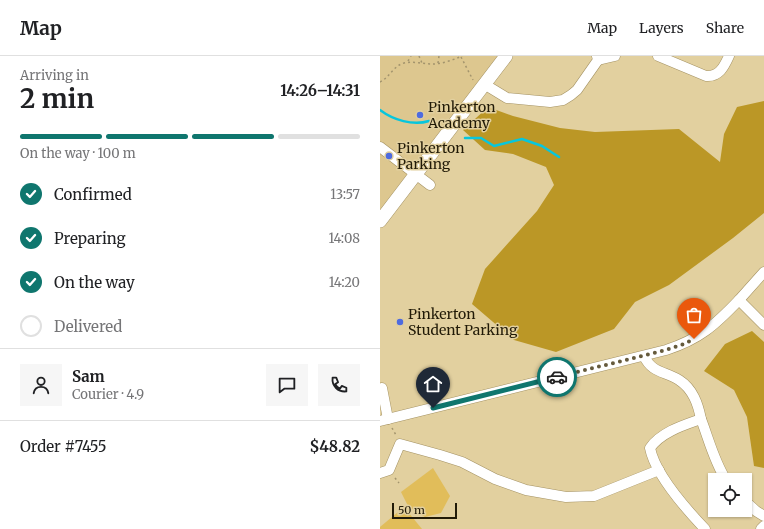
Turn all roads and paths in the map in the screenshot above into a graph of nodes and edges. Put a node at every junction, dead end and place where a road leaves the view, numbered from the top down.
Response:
1 (411, 56) edge
2 (418, 56) edge
3 (439, 56) edge
4 (462, 56) edge
5 (506, 56) edge
6 (615, 56) edge
7 (658, 56) edge
8 (729, 56) edge
9 (597, 58) edge
10 (408, 62) junction
11 (422, 64) junction
12 (438, 64) junction
13 (380, 82) edge
14 (480, 83) junction
15 (380, 147) edge
16 (416, 174) junction
17 (430, 185) dead end
18 (380, 221) edge
19 (764, 272) edge
20 (739, 300) junction
21 (764, 325) edge
22 (644, 356) junction
23 (382, 388) dead end
24 (384, 420) edge
25 (701, 420) junction
26 (660, 470) junction
27 (380, 473) edge
28 (721, 473) edge
29 (752, 507) edge
30 (764, 516) edge
31 (764, 526) edge
32 (705, 529) edge
33 (761, 529) edge

1 - 10 path
2 - 11 path
3 - 12 path
4 - 12 path
4 - 14 path
5 - 14 main road
6 - 9 lane
7 - 8 lane
9 - 14 lane
10 - 11 path
10 - 13 path
11 - 12 path
14 - 16 main road
15 - 16 lane
16 - 17 lane
16 - 18 main road
19 - 20 lane
20 - 21 lane
20 - 22 lane
22 - 24 lane
22 - 25 lane
23 - 24 lane
25 - 26 lane
25 - 28 lane
26 - 27 lane
26 - 32 lane
29 - 30 lane
31 - 33 lane

